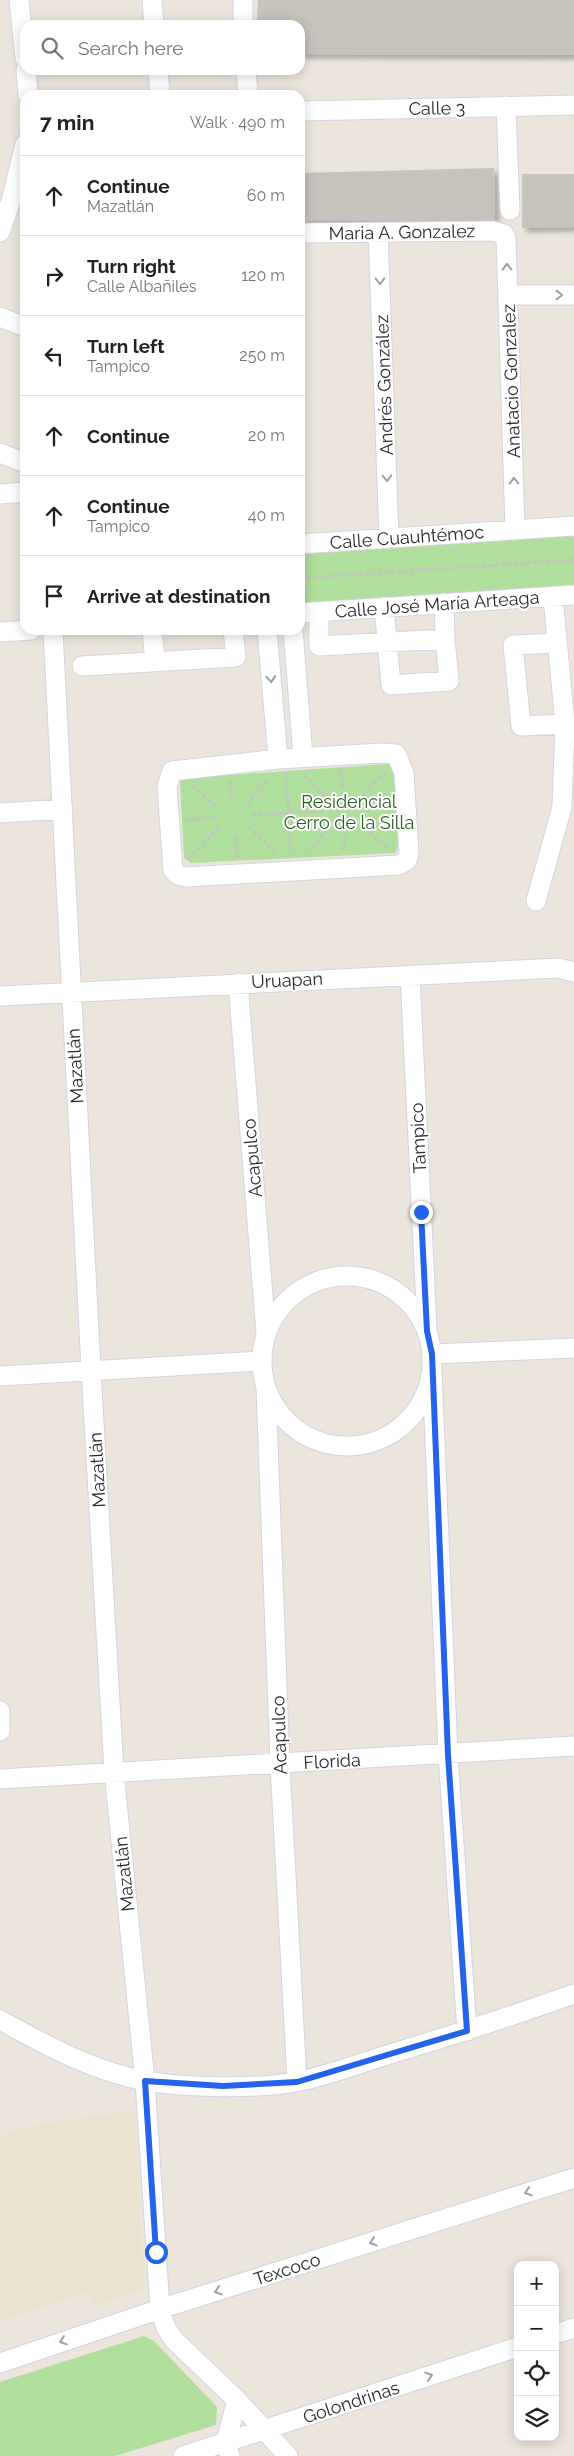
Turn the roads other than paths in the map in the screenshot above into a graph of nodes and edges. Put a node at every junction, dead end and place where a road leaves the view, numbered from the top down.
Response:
1 (19, 0) edge
2 (152, 0) edge
3 (243, 0) edge
4 (21, 20) edge
5 (154, 20) edge
6 (243, 20) edge
7 (26, 75) edge
8 (158, 75) edge
9 (246, 75) edge
10 (28, 90) edge
11 (160, 90) edge
12 (248, 90) edge
13 (574, 105) edge
14 (506, 106) junction
15 (305, 111) edge
16 (19, 199) edge
17 (510, 210) dead end
18 (0, 232) edge
19 (378, 232) junction
20 (504, 232) joint
21 (305, 233) edge
22 (508, 295) junction
23 (574, 295) edge
24 (0, 317) edge
25 (20, 325) edge
26 (0, 453) edge
27 (20, 461) edge
28 (20, 492) edge
29 (0, 494) edge
30 (574, 526) edge
31 (515, 530) junction
32 (389, 538) junction
33 (305, 544) edge
34 (574, 595) edge
35 (553, 597) junction
36 (444, 603) junction
37 (384, 607) junction
38 (319, 612) junction
39 (305, 613) edge
40 (20, 631) edge
41 (0, 632) edge
42 (53, 635) edge
43 (152, 635) edge
44 (234, 635) edge
45 (268, 635) edge
46 (293, 635) edge
47 (445, 639) junction
48 (387, 642) junction
49 (557, 643) junction
50 (155, 662) junction
51 (82, 666) dead end
52 (565, 724) junction
53 (288, 758) junction
54 (63, 809) junction
55 (0, 812) edge
56 (536, 902) dead end
57 (574, 971) edge
58 (410, 975) junction
59 (238, 983) junction
60 (72, 991) junction
61 (0, 996) edge
62 (427, 1331) junction
63 (266, 1333) junction
64 (574, 1348) edge
65 (262, 1361) junction
66 (432, 1362) junction
67 (91, 1370) junction
68 (0, 1376) edge
69 (266, 1388) junction
70 (0, 1711) edge
71 (0, 1731) edge
72 (574, 1746) edge
73 (448, 1755) junction
74 (280, 1764) junction
75 (114, 1772) junction
76 (0, 1779) edge
77 (574, 1994) edge
78 (0, 2020) edge
79 (467, 2031) junction
80 (145, 2081) junction
81 (297, 2082) junction
82 (574, 2178) edge
83 (160, 2309) junction
84 (574, 2328) edge
85 (559, 2333) edge
86 (514, 2348) edge
87 (0, 2363) edge
88 (236, 2400) junction
89 (264, 2430) junction
90 (228, 2449) edge
91 (183, 2456) edge
92 (288, 2456) edge

1 - 4 street
2 - 5 street
3 - 6 street
7 - 10 street
8 - 11 street
9 - 12 street
13 - 14 street, Calle 3
14 - 15 street, Calle 3
14 - 17 street
16 - 18 street
19 - 20 street, Maria A. Gonzalez
19 - 21 street, Maria A. Gonzalez
19 -> 32 street, Andrés González
22 -> 20 street, Anatacio Gonzalez
22 -> 23 street
31 -> 22 street, Anatacio Gonzalez
24 - 25 street
26 - 27 street
28 - 29 street
30 - 31 street
31 - 32 street, Calle Cuauhtémoc
32 - 33 street, Calle Cuauhtémoc
34 - 35 street, Calle José María Arteaga
35 - 36 street, Calle José María Arteaga
35 - 49 street
36 - 37 street, Calle José María Arteaga
36 - 47 street
37 - 38 street, Calle José María Arteaga
37 - 48 street
38 - 39 street, Calle José María Arteaga
38 - 48 street
40 - 41 street
42 - 54 street, Mazatlán
43 - 50 street
44 - 50 street
45 -> 53 street
46 - 53 street
47 - 48 street
47 - 48 street
49 - 52 street
49 - 52 street
50 - 51 street
52 - 56 street
53 - 53 street
54 - 55 street
54 - 60 street, Mazatlán
57 - 58 street, Uruapan
58 - 59 street, Uruapan
58 - 62 street, Tampico
59 - 60 street, Uruapan
59 - 63 street, Acapulco
60 - 61 street, Uruapan
60 - 67 street, Mazatlán
62 - 63 street
62 - 66 street
63 - 65 street
64 - 66 street
65 - 67 street
65 - 69 street
66 - 69 street
66 - 73 street
67 - 68 street
67 - 75 street, Mazatlán
69 - 74 street, Acapulco
70 - 71 street
72 - 73 street, Florida
73 - 74 street, Florida
73 - 79 street
74 - 75 street, Florida
74 - 81 street, Acapulco
75 - 76 street, Florida
75 - 80 street, Mazatlán
77 - 79 street
78 - 80 street
79 - 81 street
80 - 81 street
80 - 83 street, Mazatlán
82 -> 83 street, Texcoco
83 -> 87 street, Texcoco
83 - 88 street, Mazatlán
84 - 85 street
89 -> 86 street, Golondrinas
88 - 89 street, Mazatlán
88 - 90 street
89 - 90 street, Golondrinas
89 - 92 street, Mazatlán
90 - 91 street, Golondrinas

